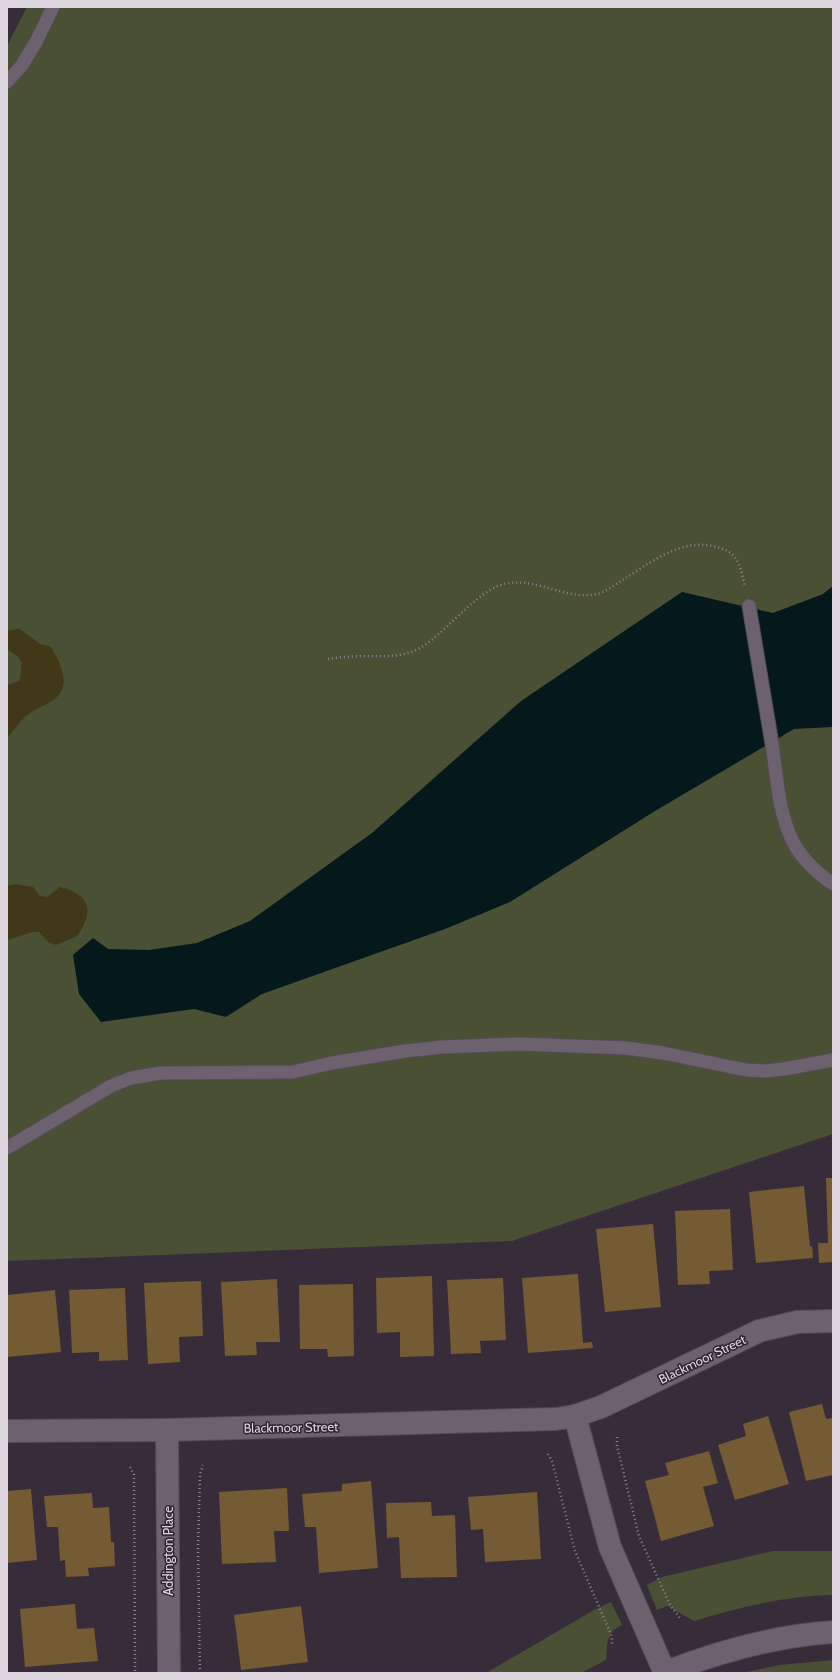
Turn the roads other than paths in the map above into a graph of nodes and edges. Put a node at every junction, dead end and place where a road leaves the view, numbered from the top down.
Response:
1 (53, 7) edge
2 (7, 82) edge
3 (749, 606) road end
4 (833, 884) edge
5 (833, 1060) edge
6 (7, 1148) edge
7 (833, 1321) edge
8 (575, 1416) junction
9 (167, 1430) junction
10 (7, 1431) edge
11 (833, 1632) edge
12 (169, 1673) edge
13 (665, 1673) edge

1 - 2 lane
3 - 4 lane
5 - 6 lane
7 - 8 street, Blackmoor Street
8 - 9 street, Blackmoor Street
8 - 13 street
9 - 10 street, Blackmoor Street
9 - 12 street, Addington Place
11 - 13 street

